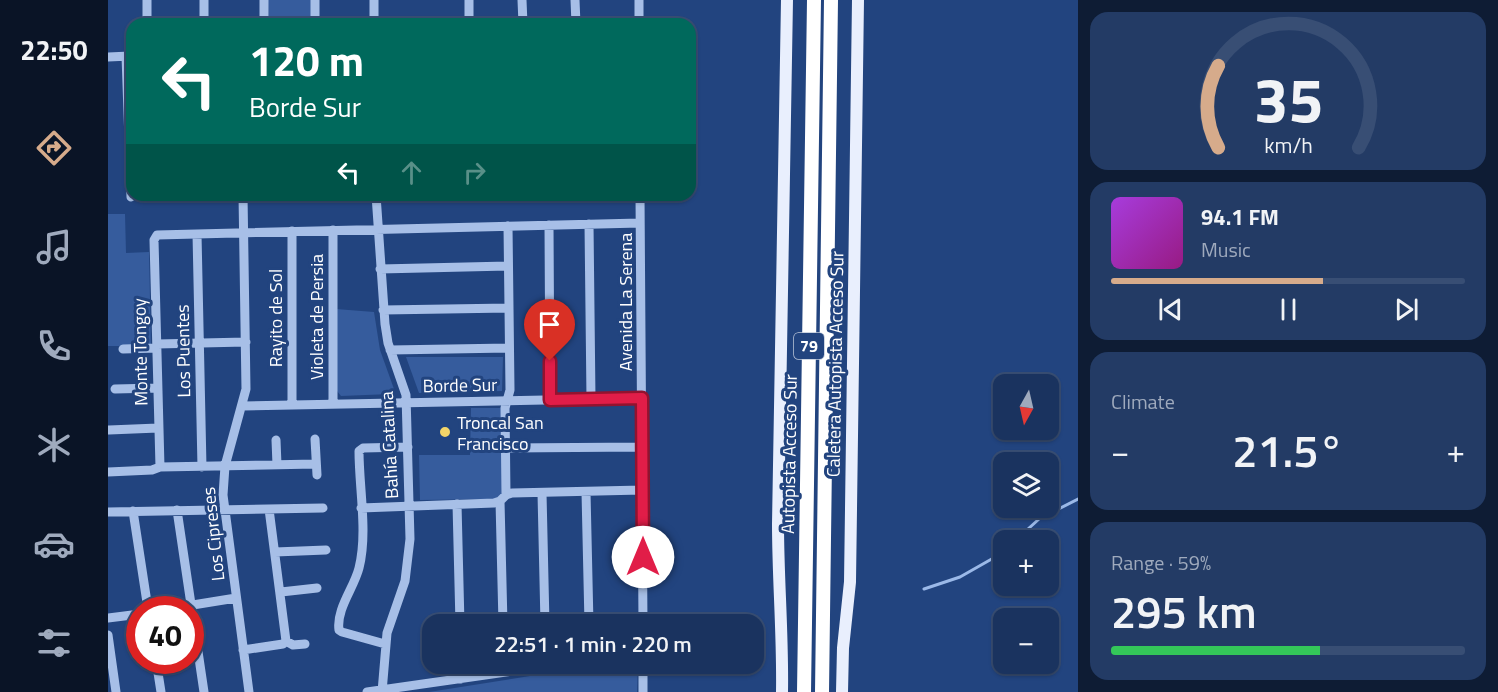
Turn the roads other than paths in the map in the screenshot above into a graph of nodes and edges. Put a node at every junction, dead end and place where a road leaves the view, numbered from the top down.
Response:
1 (147, 0) edge
2 (204, 0) edge
3 (264, 0) edge
4 (315, 0) edge
5 (374, 0) edge
6 (469, 0) edge
7 (522, 0) edge
8 (575, 0) edge
9 (639, 0) edge
10 (787, 0) edge
11 (814, 0) edge
12 (831, 0) edge
13 (858, 0) edge
14 (147, 18) edge
15 (204, 18) edge
16 (264, 18) edge
17 (315, 18) edge
18 (374, 18) edge
19 (469, 18) edge
20 (523, 18) edge
21 (576, 18) edge
22 (639, 18) edge
23 (126, 56) edge
24 (108, 57) edge
25 (243, 201) edge
26 (376, 201) edge
27 (640, 201) edge
28 (640, 223) junction
29 (589, 224) junction
30 (549, 225) junction
31 (508, 226) junction
32 (377, 229) junction
33 (333, 230) junction
34 (292, 231) junction
35 (243, 232) junction
36 (197, 234) junction
37 (508, 267) junction
38 (380, 269) junction
39 (508, 308) junction
40 (383, 310) junction
41 (246, 342) junction
42 (200, 343) junction
43 (157, 346) junction
44 (509, 348) junction
45 (123, 349) dead end
46 (390, 350) junction
47 (157, 388) junction
48 (115, 389) dead end
49 (642, 398) junction
50 (591, 399) junction
51 (550, 400) junction
52 (507, 401) junction
53 (407, 403) junction
54 (333, 404) junction
55 (292, 405) junction
56 (243, 406) junction
57 (158, 428) junction
58 (110, 430) edge
59 (315, 439) dead end
60 (276, 440) dead end
61 (408, 447) junction
62 (642, 447) junction
63 (506, 448) junction
64 (315, 464) junction
65 (277, 465) junction
66 (225, 466) junction
67 (160, 467) junction
68 (202, 467) junction
69 (108, 472) edge
70 (317, 475) dead end
71 (642, 490) junction
72 (542, 492) junction
73 (586, 492) junction
74 (503, 498) junction
75 (457, 504) junction
76 (409, 506) junction
77 (323, 508) dead end
78 (361, 508) junction
79 (269, 509) junction
80 (177, 510) junction
81 (224, 510) junction
82 (133, 511) junction
83 (108, 512) edge
84 (326, 550) dead end
85 (275, 552) junction
86 (317, 588) dead end
87 (281, 592) junction
88 (146, 596) edge
89 (190, 596) edge
90 (236, 598) junction
91 (204, 603) edge
92 (460, 614) edge
93 (503, 614) edge
94 (545, 614) edge
95 (589, 614) edge
96 (643, 614) edge
97 (126, 616) edge
98 (108, 618) edge
99 (108, 635) edge
100 (286, 641) junction
101 (304, 644) dead end
102 (385, 644) junction
103 (243, 650) junction
104 (158, 674) edge
105 (201, 674) edge
106 (461, 674) edge
107 (481, 674) edge
108 (643, 674) edge
109 (461, 679) junction
110 (382, 691) edge
111 (116, 692) edge
112 (160, 692) edge
113 (204, 692) edge
114 (249, 692) edge
115 (367, 692) edge
116 (643, 692) edge
117 (782, 692) edge
118 (804, 692) edge
119 (822, 692) edge
120 (842, 692) edge

1 - 14 street
2 - 15 street
3 - 16 street
4 - 17 street
5 - 18 street
6 - 19 street
7 - 20 street
8 - 21 street
9 - 22 street
10 - 117 main road
11 - 118 highway, Autopista Acceso Sur / 79
12 - 119 highway, Autopista Acceso Sur / 79
13 - 120 main road, Caletera Autopista Acceso Sur
23 - 24 street
25 - 35 street, Los Cipreses
26 - 32 street, Bahía Catalina
27 - 28 street, Avenida La Serena
28 - 29 street
28 - 49 street, Avenida La Serena
29 - 30 street
29 - 50 street
30 - 31 street
30 - 51 street
31 - 32 street
31 - 37 street
32 - 33 street
32 - 38 street, Bahía Catalina
33 - 34 street
33 - 54 street, Violeta de Persia
34 - 35 street
34 - 55 street, Rayito de Sol
35 - 36 street
35 - 41 street, Los Cipreses
36 - 42 street, Los Puentes
36 - 43 street, Monte Tongoy
37 - 38 street
37 - 39 street
38 - 40 street, Bahía Catalina
39 - 40 street
39 - 44 street
40 - 46 street, Bahía Catalina
41 - 42 street
41 - 56 street, Los Cipreses
42 - 43 street
42 - 68 street, Los Puentes
43 - 45 street
43 - 47 street, Monte Tongoy
44 - 46 street
44 - 52 street
46 - 53 street, Bahía Catalina
47 - 48 street
47 - 57 street, Monte Tongoy
49 - 50 street, Borde Sur
49 - 62 street, Avenida La Serena
50 - 51 street, Borde Sur
51 - 52 street, Borde Sur
52 - 53 street, Borde Sur
52 - 63 street
53 - 54 street, Borde Sur
53 - 61 street, Bahía Catalina
54 - 55 street, Borde Sur
55 - 56 street, Borde Sur
56 - 66 street, Los Cipreses
57 - 58 street
57 - 67 street, Monte Tongoy
59 - 64 street
60 - 65 street
61 - 76 street, Bahía Catalina
61 - 78 street
62 - 63 street
62 - 71 street, Avenida La Serena
63 - 74 street
64 - 65 street
64 - 70 street
65 - 66 street
66 - 68 street
66 - 81 street, Los Cipreses
67 - 68 street
67 - 69 street
71 - 73 street
71 - 96 street, Avenida La Serena
72 - 73 street
72 - 74 street
72 - 94 street
73 - 95 street
74 - 75 street
74 - 93 street
75 - 76 street
75 - 92 street
76 - 78 street
76 - 102 street, Bahía Catalina
77 - 79 street
78 - 102 street
79 - 81 street
79 - 85 street
80 - 81 street
80 - 82 street
80 - 89 street
81 - 90 street, Los Cipreses
82 - 83 street
82 - 88 street
84 - 85 street
85 - 87 street
86 - 87 street
87 - 100 street
90 - 91 street
90 - 103 street, Los Cipreses
97 - 98 street
99 - 111 street
100 - 101 street
100 - 103 street
102 - 110 street, Bahía Catalina
103 - 114 street, Los Cipreses
104 - 112 street
105 - 113 street
106 - 109 street
107 - 109 street
108 - 116 street
109 - 110 street
110 - 115 street

